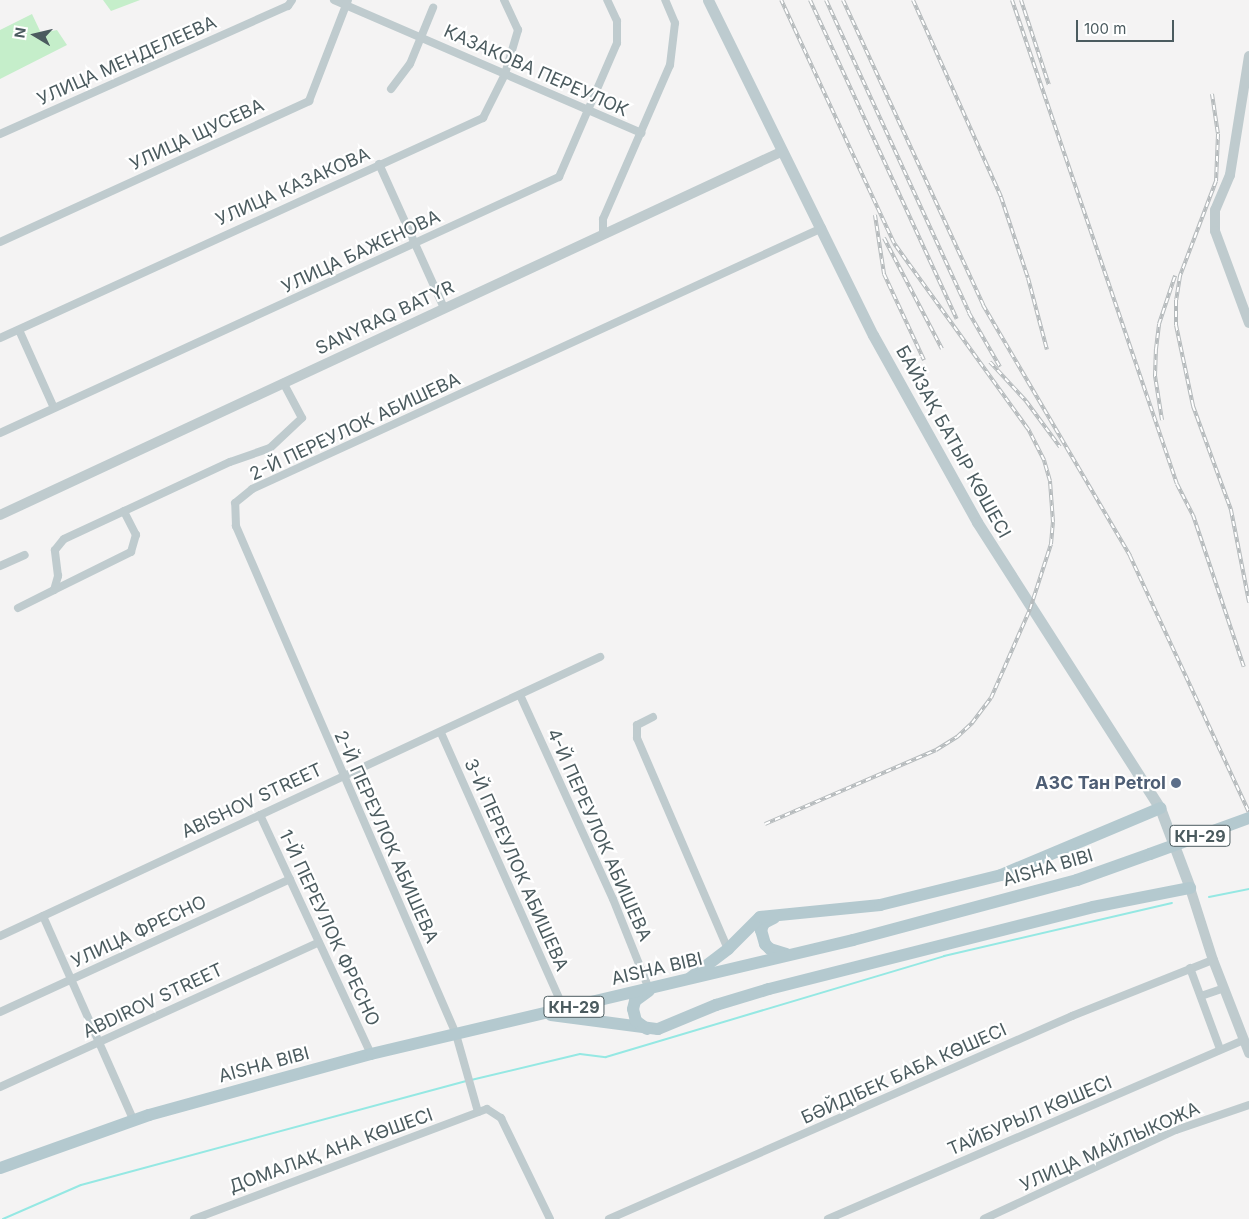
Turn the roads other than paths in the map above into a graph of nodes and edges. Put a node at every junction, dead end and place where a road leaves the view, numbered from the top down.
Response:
1 (292, 0) edge
2 (334, 0) edge
3 (504, 0) edge
4 (607, 0) edge
5 (665, 0) edge
6 (708, 0) edge
7 (347, 3) edge
8 (434, 8) dead end
9 (420, 36) junction
10 (1249, 56) edge
11 (505, 74) junction
12 (391, 90) dead end
13 (588, 110) junction
14 (641, 133) junction
15 (0, 134) edge
16 (783, 151) junction
17 (379, 164) junction
18 (822, 228) junction
19 (603, 234) junction
20 (0, 242) edge
21 (413, 244) junction
22 (444, 308) junction
23 (1249, 323) edge
24 (19, 330) junction
25 (0, 338) edge
26 (283, 383) junction
27 (54, 408) junction
28 (0, 433) edge
29 (124, 511) junction
30 (0, 515) edge
31 (25, 555) dead end
32 (0, 566) edge
33 (54, 590) junction
34 (18, 608) dead end
35 (600, 657) dead end
36 (520, 695) junction
37 (653, 717) dead end
38 (441, 733) junction
39 (342, 775) junction
40 (1160, 808) junction
41 (260, 815) junction
42 (1249, 818) edge
43 (290, 879) junction
44 (1190, 888) junction
45 (788, 913) junction
46 (43, 916) junction
47 (0, 936) edge
48 (319, 942) junction
49 (728, 949) junction
50 (786, 954) junction
51 (1213, 960) junction
52 (1190, 968) junction
53 (72, 980) junction
54 (686, 981) junction
55 (653, 988) junction
56 (1224, 988) junction
57 (1201, 996) junction
58 (564, 1009) junction
59 (0, 1012) edge
60 (545, 1014) junction
61 (652, 1031) junction
62 (456, 1034) junction
63 (1244, 1040) junction
64 (99, 1042) junction
65 (1220, 1049) junction
66 (1249, 1053) edge
67 (372, 1054) junction
68 (0, 1087) edge
69 (1249, 1106) edge
70 (478, 1112) junction
71 (133, 1119) junction
72 (0, 1168) edge
73 (194, 1219) edge
74 (550, 1219) edge
75 (609, 1219) edge
76 (828, 1219) edge
77 (984, 1219) edge

1 - 15 street, УЛИЦА МЕНДЕЛЕЕВА
2 - 7 street, КАЗАКОВА ПЕРЕУЛОК
3 - 11 street, УЛИЦА КАЗАКОВА
4 - 13 street, УЛИЦА БАЖЕНОВА
5 - 14 street
6 - 16 main road, БАЙЗАҚ БАТЫР КӨШЕСІ
7 - 9 street, КАЗАКОВА ПЕРЕУЛОК
7 - 20 street, УЛИЦА ЩУСЕВА
8 - 9 street, КАЗАКОВА ПЕРЕУЛОК
9 - 11 street, КАЗАКОВА ПЕРЕУЛОК
9 - 12 street, КАЗАКОВА ПЕРЕУЛОК
10 - 23 street
11 - 13 street, КАЗАКОВА ПЕРЕУЛОК
11 - 17 street, УЛИЦА КАЗАКОВА
13 - 14 street, КАЗАКОВА ПЕРЕУЛОК
13 - 21 street, УЛИЦА БАЖЕНОВА
14 - 19 street
16 - 18 main road, БАЙЗАҚ БАТЫР КӨШЕСІ
16 - 19 street, SANYRAQ BATYR
17 - 21 street
17 - 24 street, УЛИЦА КАЗАКОВА
18 - 39 street, 2-Й ПЕРЕУЛОК АБИШЕВА
18 - 40 main road, БАЙЗАҚ БАТЫР КӨШЕСІ
19 - 22 street, SANYRAQ BATYR
21 - 22 street
21 - 27 street, УЛИЦА БАЖЕНОВА
22 - 26 street, SANYRAQ BATYR
24 - 25 street, УЛИЦА КАЗАКОВА
24 - 27 street
26 - 29 street
26 - 30 street, SANYRAQ BATYR
27 - 28 street, УЛИЦА БАЖЕНОВА
29 - 33 street
29 - 33 street
31 - 32 street
33 - 34 street
35 - 36 street, ABISHOV STREET
36 - 38 street, ABISHOV STREET
36 - 55 street, 4-Й ПЕРЕУЛОК АБИШЕВА
37 - 49 street
38 - 39 street, ABISHOV STREET
38 - 58 street, 3-Й ПЕРЕУЛОК АБИШЕВА
39 - 41 street, ABISHOV STREET
39 - 62 street, 2-Й ПЕРЕУЛОК АБИШЕВА
40 - 44 main road, БАЙЗАҚ БАТЫР КӨШЕСІ
40 - 45 main road
41 - 43 street, 1-Й ПЕРЕУЛОК ФРЕСНО
41 - 46 street, ABISHOV STREET
42 - 50 main road, AISHA BIBI / КН-29, bridge
43 - 48 street, 1-Й ПЕРЕУЛОК ФРЕСНО
43 - 53 street, УЛИЦА ФРЕСНО
44 - 51 street
44 - 61 main road
45 - 49 main road
45 - 50 main road
46 - 47 street, ABISHOV STREET
46 - 53 street
48 - 64 street, ABDIROV STREET
48 - 67 street, 1-Й ПЕРЕУЛОК ФРЕСНО
49 - 54 main road
50 - 54 main road, AISHA BIBI / КН-29
51 - 52 street, БӘЙДІБЕК БАБА КӨШЕСІ
51 - 56 street
52 - 57 street
52 - 75 street, БӘЙДІБЕК БАБА КӨШЕСІ
53 - 59 street, УЛИЦА ФРЕСНО
53 - 64 street
54 - 55 main road, AISHA BIBI / КН-29
55 - 58 main road, AISHA BIBI / КН-29
55 - 61 main road
56 - 57 street
56 - 63 street
57 - 65 street
58 - 60 main road, AISHA BIBI / КН-29
60 - 61 main road
60 - 62 main road, AISHA BIBI / КН-29
62 - 67 main road, AISHA BIBI / КН-29
62 - 70 street, 2-Й ПЕРЕУЛОК АБИШЕВА
63 - 65 street, ТАЙБУРЫЛ КӨШЕСІ
63 - 66 street
64 - 68 street, ABDIROV STREET
64 - 71 street
65 - 76 street, ТАЙБУРЫЛ КӨШЕСІ
67 - 71 main road, AISHA BIBI / КН-29
69 - 77 street, УЛИЦА МАЙЛЫКОЖА
70 - 73 street, ДОМАЛАҚ АНА КӨШЕСІ
70 - 74 street
71 - 72 main road, AISHA BIBI / КН-29

